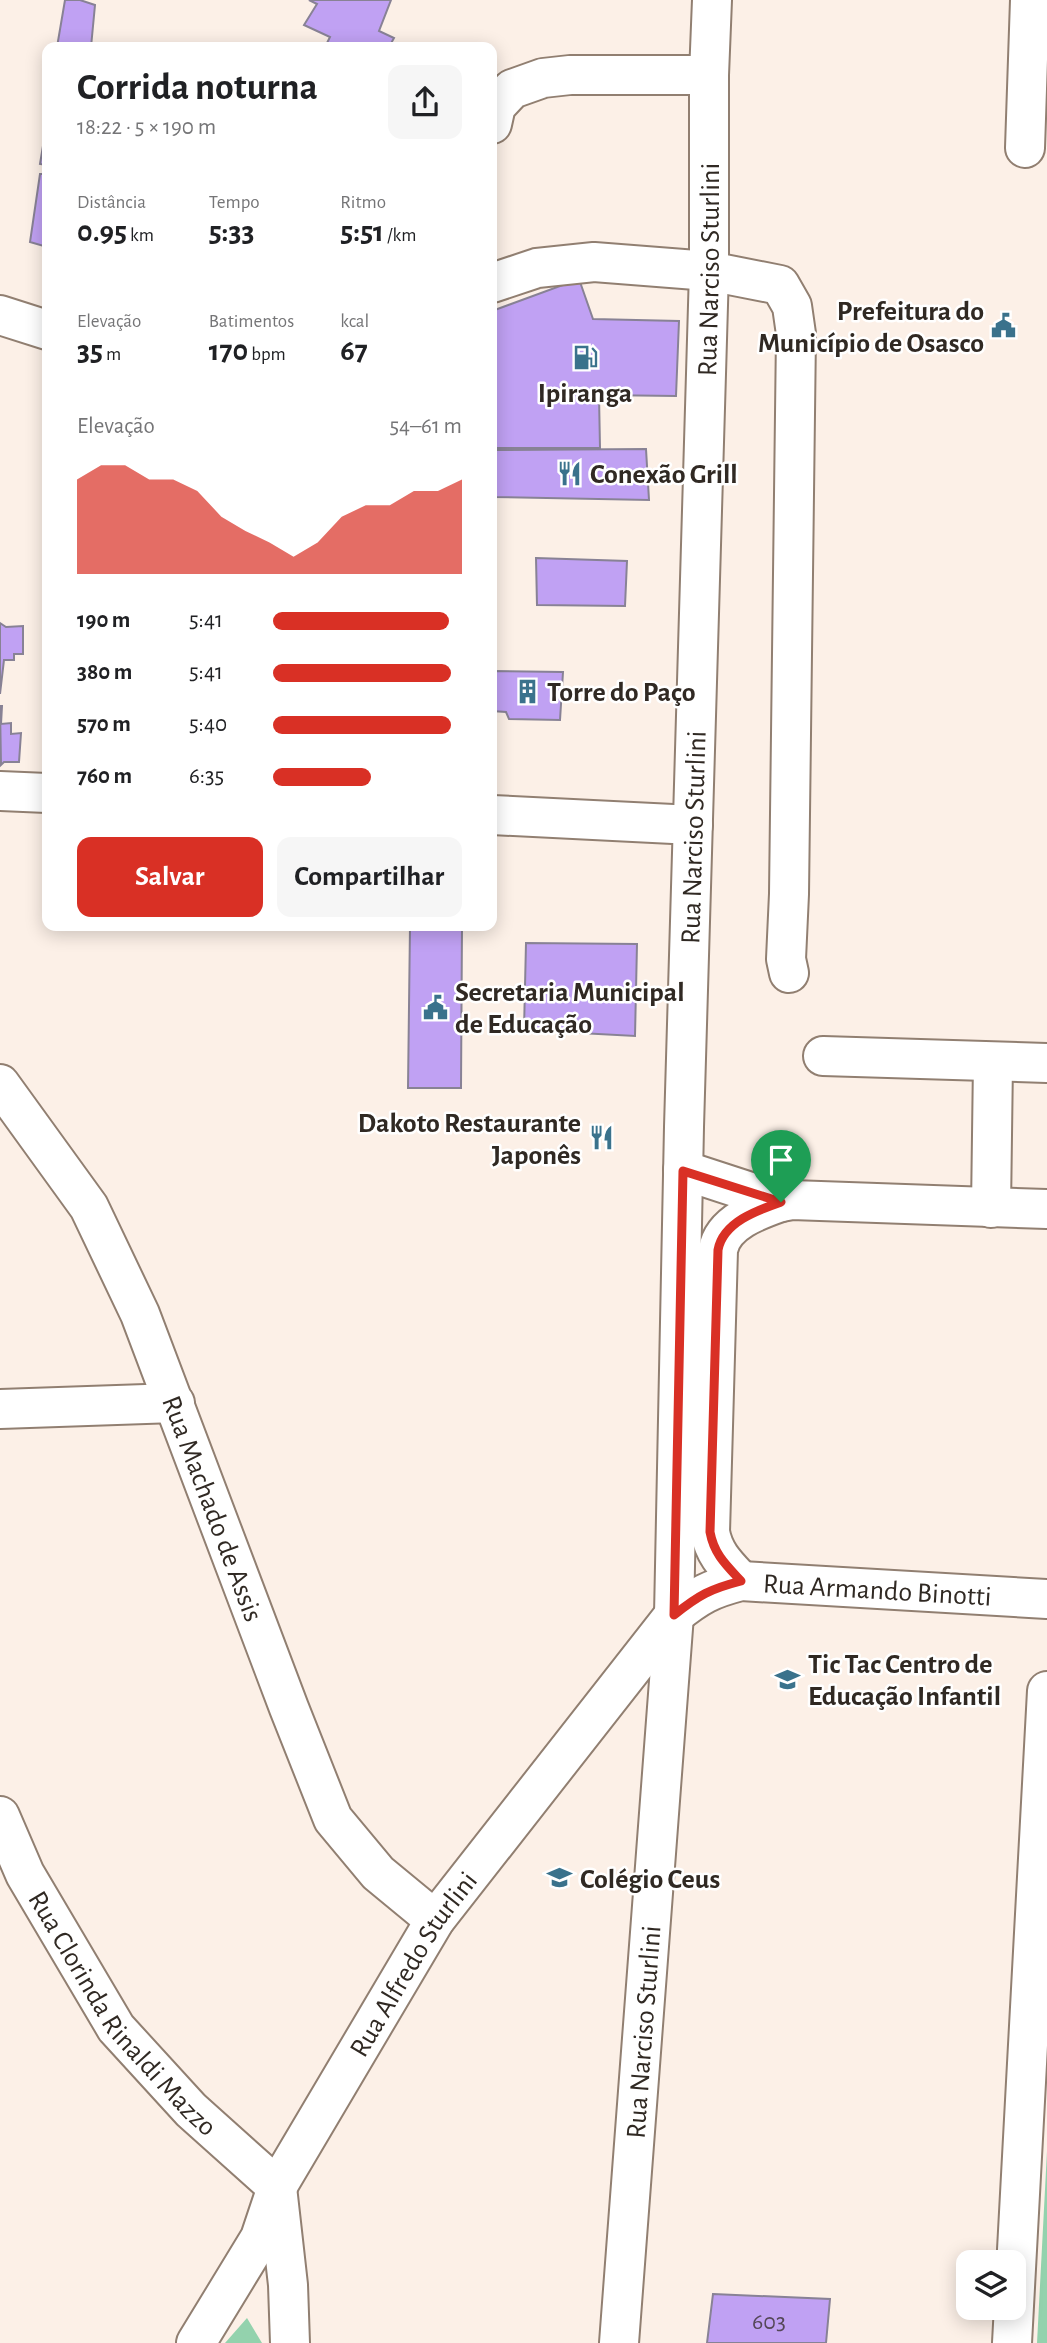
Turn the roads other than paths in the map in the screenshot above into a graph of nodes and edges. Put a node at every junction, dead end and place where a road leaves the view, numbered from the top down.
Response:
1 (712, 0) edge
2 (1030, 0) edge
3 (709, 75) junction
4 (497, 105) edge
5 (1025, 148) dead end
6 (709, 271) junction
7 (497, 281) edge
8 (0, 315) edge
9 (42, 328) edge
10 (0, 791) edge
11 (42, 793) edge
12 (497, 815) edge
13 (693, 825) junction
14 (789, 973) dead end
15 (823, 1056) dead end
16 (993, 1062) junction
17 (1047, 1063) edge
18 (0, 1084) edge
19 (683, 1171) junction
20 (781, 1202) junction
21 (991, 1208) junction
22 (1047, 1209) edge
23 (175, 1403) junction
24 (0, 1409) edge
25 (741, 1581) junction
26 (1047, 1599) edge
27 (674, 1615) junction
28 (1047, 1691) edge
29 (1046, 1733) edge
30 (0, 1816) edge
31 (435, 1920) junction
32 (277, 2188) junction
33 (196, 2343) edge
34 (290, 2343) edge
35 (619, 2343) edge
36 (1012, 2343) edge

1 - 3 street, Rua Narciso Sturlini
2 - 5 street
3 - 4 street
3 - 6 street, Rua Narciso Sturlini
6 - 7 street
6 - 13 street, Rua Narciso Sturlini
6 - 14 street
8 - 9 street
10 - 11 street
12 - 13 street
13 - 19 street, Rua Narciso Sturlini
15 - 16 street
16 - 17 street
16 - 21 street
18 - 23 street, Rua Machado de Assis
19 - 20 street
19 - 27 street, Rua Narciso Sturlini
20 - 21 street
20 - 25 street
21 - 22 street
23 - 24 street
23 - 31 street, Rua Machado de Assis
25 - 26 street, Rua Armando Binotti
25 - 27 street, Rua Armando Binotti
27 - 31 street, Rua Alfredo Sturlini
27 - 35 street, Rua Narciso Sturlini
28 - 29 street
29 - 36 street
30 - 32 street, Rua Clorinda Rinaldi Mazzo
31 - 32 street, Rua Alfredo Sturlini
32 - 33 street, Rua Alfredo Sturlini
32 - 34 street

